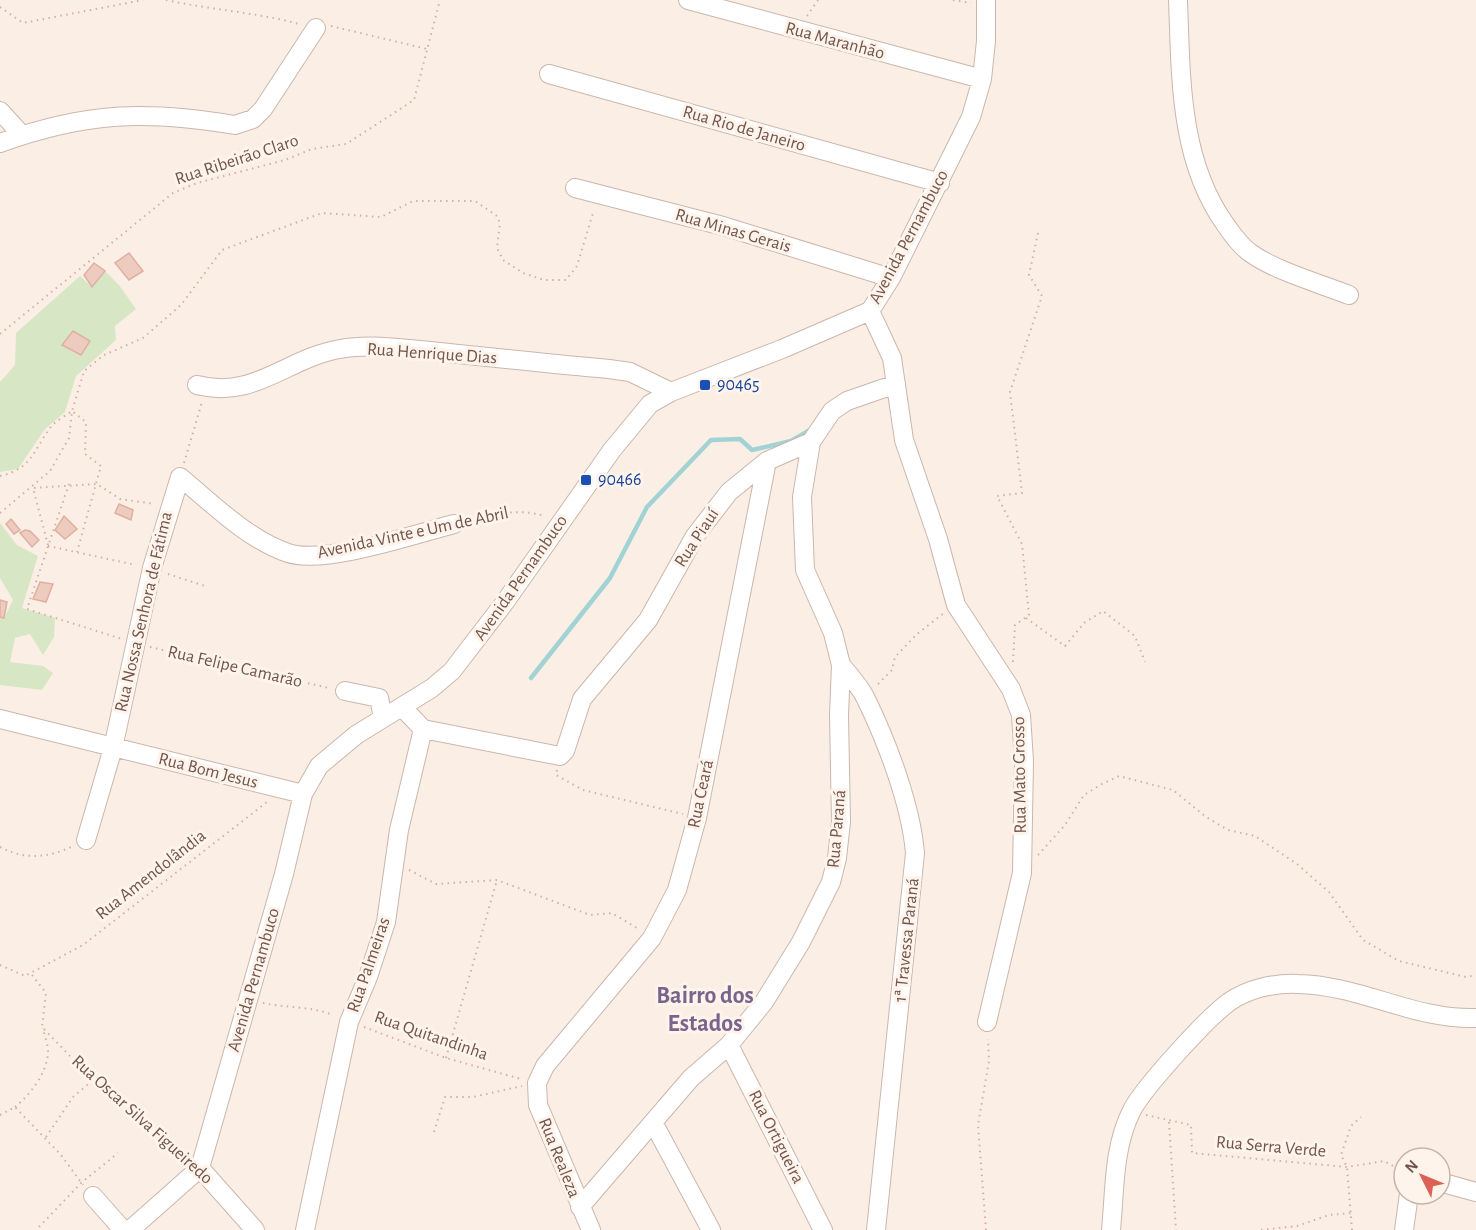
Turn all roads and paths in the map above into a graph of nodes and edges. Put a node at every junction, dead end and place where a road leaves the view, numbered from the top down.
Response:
1 (143, 0) edge
2 (166, 0) edge
3 (440, 0) edge
4 (688, 0) edge
5 (986, 0) edge
6 (1178, 0) edge
7 (0, 7) edge
8 (316, 28) junction
9 (428, 50) junction
10 (549, 74) dead end
11 (981, 79) junction
12 (0, 111) edge
13 (22, 135) junction
14 (0, 143) edge
15 (940, 183) junction
16 (575, 188) dead end
17 (599, 196) junction
18 (1038, 233) dead end
19 (891, 278) junction
20 (1349, 296) dead end
21 (870, 310) junction
22 (0, 334) edge
23 (896, 384) junction
24 (202, 386) joint
25 (671, 392) junction
26 (72, 411) junction
27 (811, 442) junction
28 (767, 461) junction
29 (0, 476) edge
30 (180, 477) junction
31 (69, 484) junction
32 (97, 484) junction
33 (33, 488) junction
34 (169, 506) junction
35 (0, 513) edge
36 (561, 521) junction
37 (454, 524) joint
38 (48, 546) junction
39 (77, 552) junction
40 (117, 560) dead end
41 (956, 605) junction
42 (1026, 618) junction
43 (135, 644) junction
44 (1145, 662) dead end
45 (841, 665) junction
46 (1011, 688) junction
47 (345, 692) joint
48 (865, 697) junction
49 (402, 707) junction
50 (383, 718) junction
51 (0, 719) edge
52 (423, 729) junction
53 (113, 748) junction
54 (560, 756) junction
55 (283, 790) junction
56 (303, 794) junction
57 (697, 818) junction
58 (86, 840) joint
59 (0, 847) edge
60 (396, 863) junction
61 (1022, 873) junction
62 (497, 880) junction
63 (652, 938) junction
64 (0, 965) edge
65 (32, 975) junction
66 (1476, 975) edge
67 (248, 1000) junction
68 (1476, 1018) edge
69 (349, 1022) junction
70 (987, 1022) joint
71 (42, 1027) junction
72 (729, 1045) junction
73 (446, 1058) junction
74 (93, 1080) junction
75 (537, 1083) junction
76 (15, 1107) junction
77 (1132, 1110) junction
78 (0, 1115) edge
79 (1361, 1117) dead end
80 (1169, 1122) junction
81 (654, 1124) junction
82 (434, 1132) dead end
83 (45, 1137) junction
84 (1392, 1166) edge
85 (1347, 1167) junction
86 (200, 1168) junction
87 (1452, 1185) edge
88 (1476, 1192) edge
89 (93, 1196) joint
90 (1407, 1206) edge
91 (580, 1207) junction
92 (1352, 1213) junction
93 (123, 1230) edge
94 (130, 1230) edge
95 (255, 1230) edge
96 (305, 1230) edge
97 (591, 1230) edge
98 (711, 1230) edge
99 (823, 1230) edge
100 (876, 1230) edge
101 (986, 1230) edge
102 (1111, 1230) edge
103 (1176, 1230) edge
104 (1261, 1230) edge
105 (1353, 1230) edge
106 (1404, 1230) edge

1 - 7 path
2 - 8 path
3 - 9 path, Rua Ribeirão Claro
4 - 11 street, Rua Maranhão
5 - 11 street, Avenida Pernambuco
6 - 20 street
8 - 9 path
8 - 13 street
9 - 22 path, Rua Ribeirão Claro
10 - 15 street, Rua Rio de Janeiro
11 - 15 street, Avenida Pernambuco
12 - 13 street
13 - 14 street
15 - 19 street, Avenida Pernambuco
16 - 17 street, Rua Minas Gerais
17 - 19 street, Rua Minas Gerais
17 - 26 path
18 - 42 path
19 - 21 street, Avenida Pernambuco
21 - 23 street, Rua Mato Grosso
21 - 25 street, Avenida Pernambuco
23 - 27 street
23 - 41 street, Rua Mato Grosso
24 - 25 street, Rua Henrique Dias
24 - 30 path
25 - 36 street, Avenida Pernambuco
26 - 29 path
26 - 32 path
26 - 33 path
27 - 28 street, Rua Piauí
27 - 45 street, Rua Paraná
28 - 54 street, Rua Piauí
28 - 57 street, Rua Ceará
30 - 34 street, Rua Nossa Senhora de Fátima
30 - 37 street, Avenida Vinte e Um de Abril
31 - 32 path
31 - 33 path
31 - 38 path, Rua Felipe Camarão
32 - 34 path
32 - 39 path
33 - 35 path
33 - 38 path
34 - 43 street, Rua Nossa Senhora de Fátima
36 - 37 path, Avenida Vinte e Um de Abril
36 - 49 street, Avenida Pernambuco
38 - 39 path
38 - 43 path, Rua Felipe Camarão
39 - 40 path
41 - 46 street, Rua Mato Grosso
41 - 48 path
42 - 44 path
42 - 46 path
43 - 47 path, Rua Felipe Camarão
43 - 53 street, Rua Nossa Senhora de Fátima
45 - 48 street, 1ª Travessa Paraná
45 - 72 street, Rua Paraná
46 - 61 street, Rua Mato Grosso
47 - 50 street
48 - 100 street, 1ª Travessa Paraná
49 - 50 street, Avenida Pernambuco
49 - 52 street
50 - 56 street, Avenida Pernambuco
51 - 53 street
52 - 54 street
52 - 60 street, Rua Palmeiras
53 - 55 street, Rua Bom Jesus
53 - 58 street, Rua Nossa Senhora de Fátima
54 - 57 path
55 - 56 street, Rua Bom Jesus
55 - 65 path, Rua Amendolândia
56 - 67 street, Avenida Pernambuco
57 - 63 street, Rua Ceará
58 - 59 path
60 - 62 path
60 - 69 street, Rua Palmeiras
61 - 66 path
61 - 70 street, Rua Mato Grosso
62 - 63 path
62 - 73 path
63 - 75 street, Rua Ceará
64 - 65 path
65 - 71 path
67 - 69 path, Rua Quitandinha
67 - 86 street, Avenida Pernambuco
68 - 77 street
69 - 73 path, Rua Quitandinha
69 - 96 street, Rua Palmeiras
70 - 101 path
71 - 74 path, Rua Oscar Silva Figueiredo
71 - 76 path
72 - 81 street, Rua Paraná
72 - 99 street, Rua Ortigueira
73 - 75 path, Rua Quitandinha
74 - 83 path
74 - 86 path, Rua Oscar Silva Figueiredo
75 - 82 path
75 - 91 street, Rua Realeza
76 - 78 path
76 - 83 path
77 - 80 path
77 - 102 street
79 - 85 path
80 - 85 path, Rua Serra Verde
80 - 103 path
81 - 91 street, Rua Paraná
81 - 98 street
83 - 89 path
84 - 85 path, Rua Serra Verde
85 - 92 path
86 - 94 street
86 - 95 street, Rua Oscar Silva Figueiredo
87 - 88 street
89 - 93 street
90 - 106 street
91 - 97 street, Rua Realeza
92 - 104 path
92 - 105 path

